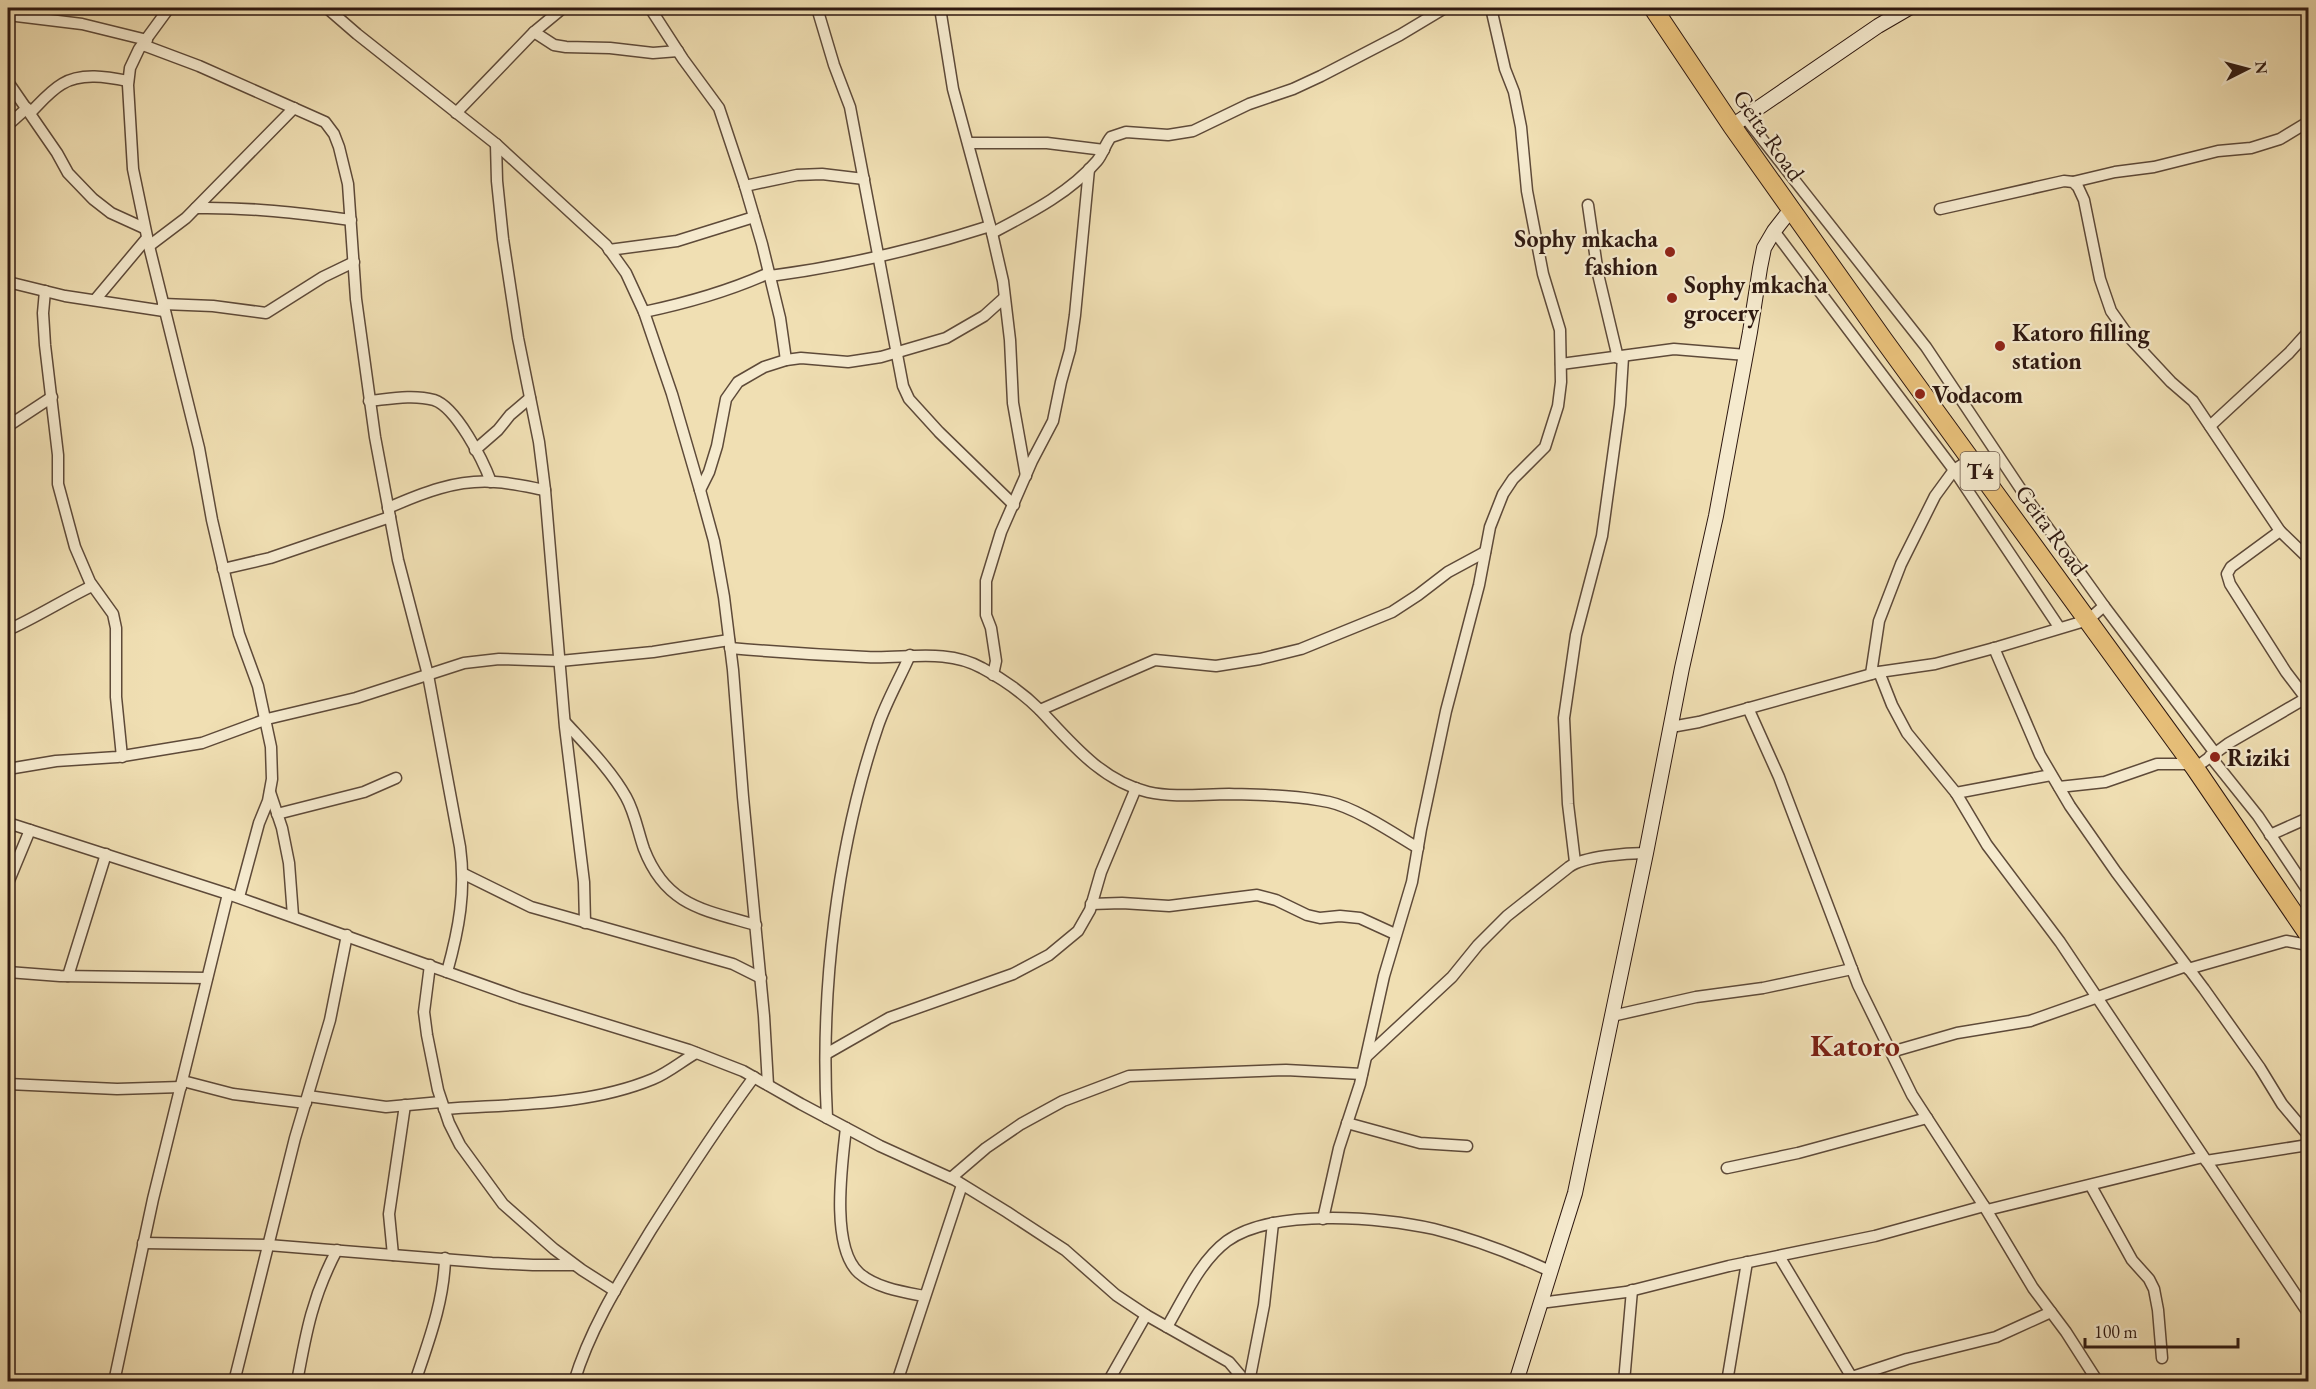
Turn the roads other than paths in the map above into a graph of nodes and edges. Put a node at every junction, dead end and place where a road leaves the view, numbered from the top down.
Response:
1 (169, 8) edge
2 (563, 8) edge
3 (650, 8) edge
4 (817, 8) edge
5 (940, 8) edge
6 (1445, 8) edge
7 (1491, 8) edge
8 (1653, 8) edge
9 (1909, 8) edge
10 (332, 9) edge
11 (8, 15) edge
12 (534, 33) junction
13 (145, 42) junction
14 (678, 51) junction
15 (128, 81) junction
16 (8, 82) edge
17 (294, 108) junction
18 (28, 111) junction
19 (456, 113) junction
20 (1738, 121) junction
21 (2308, 122) edge
22 (8, 125) edge
23 (969, 143) junction
24 (496, 144) junction
25 (1104, 150) junction
26 (1089, 169) junction
27 (864, 179) junction
28 (2073, 182) junction
29 (745, 186) junction
30 (1588, 204) dead end
31 (196, 208) junction
32 (1792, 208) junction
33 (1940, 209) dead end
34 (754, 218) junction
35 (351, 220) junction
36 (991, 230) junction
37 (1774, 231) junction
38 (146, 237) junction
39 (609, 250) junction
40 (878, 255) junction
41 (354, 262) junction
42 (770, 274) junction
43 (8, 282) edge
44 (45, 291) junction
45 (1004, 298) junction
46 (95, 300) junction
47 (163, 308) junction
48 (644, 312) junction
49 (2307, 339) edge
50 (898, 353) junction
51 (1746, 355) junction
52 (1621, 357) junction
53 (786, 360) junction
54 (1561, 364) junction
55 (52, 397) junction
56 (530, 398) junction
57 (369, 401) junction
58 (8, 426) edge
59 (2210, 426) junction
60 (475, 450) junction
61 (1971, 459) junction
62 (1954, 470) junction
63 (1026, 476) junction
64 (491, 482) junction
65 (545, 490) junction
66 (700, 490) junction
67 (1014, 505) junction
68 (389, 512) junction
69 (2280, 531) junction
70 (1485, 552) junction
71 (2308, 558) edge
72 (223, 569) junction
73 (92, 586) junction
74 (2104, 606) junction
75 (2088, 620) junction
76 (2059, 627) junction
77 (8, 630) edge
78 (730, 644) junction
79 (1994, 648) junction
80 (910, 655) junction
81 (560, 661) junction
82 (1875, 673) junction
83 (428, 675) junction
84 (993, 675) junction
85 (2308, 699) edge
86 (1748, 708) junction
87 (1040, 710) junction
88 (267, 719) junction
89 (565, 722) junction
90 (1671, 727) junction
91 (2213, 754) junction
92 (122, 757) junction
93 (2193, 766) junction
94 (8, 769) edge
95 (2051, 776) junction
96 (396, 778) dead end
97 (1136, 788) junction
98 (2059, 788) junction
99 (270, 792) junction
100 (1956, 793) junction
101 (277, 814) junction
102 (2308, 818) edge
103 (8, 823) edge
104 (30, 830) junction
105 (2270, 835) junction
106 (1418, 848) junction
107 (1646, 853) junction
108 (106, 854) junction
109 (1575, 862) junction
110 (464, 874) junction
111 (8, 883) edge
112 (2308, 891) edge
113 (233, 895) junction
114 (1091, 904) junction
115 (292, 916) junction
116 (585, 923) junction
117 (756, 925) junction
118 (1395, 934) junction
119 (2308, 934) edge
120 (347, 935) junction
121 (2308, 945) edge
122 (430, 965) junction
123 (2187, 967) junction
124 (1852, 969) junction
125 (8, 972) edge
126 (447, 972) junction
127 (68, 976) junction
128 (207, 978) junction
129 (761, 978) junction
130 (2095, 996) junction
131 (1612, 1016) junction
132 (1891, 1052) junction
133 (696, 1053) junction
134 (826, 1054) junction
135 (1366, 1057) junction
136 (1362, 1074) junction
137 (754, 1077) junction
138 (8, 1084) edge
139 (182, 1084) junction
140 (768, 1085) junction
141 (307, 1099) junction
142 (405, 1105) junction
143 (443, 1105) junction
144 (827, 1118) junction
145 (1927, 1118) junction
146 (1347, 1123) junction
147 (846, 1128) junction
148 (2308, 1135) edge
149 (2308, 1145) edge
150 (1467, 1146) dead end
151 (2205, 1159) junction
152 (1727, 1168) dead end
153 (951, 1178) junction
154 (962, 1185) junction
155 (2091, 1186) junction
156 (1986, 1208) junction
157 (1323, 1219) junction
158 (1273, 1223) junction
159 (143, 1243) junction
160 (268, 1245) junction
161 (337, 1250) junction
162 (393, 1255) junction
163 (1779, 1256) junction
164 (445, 1258) junction
165 (1747, 1262) junction
166 (574, 1265) junction
167 (1550, 1271) junction
168 (1632, 1290) junction
169 (615, 1291) junction
170 (924, 1296) junction
171 (1540, 1303) junction
172 (2051, 1312) junction
173 (2308, 1313) edge
174 (1146, 1315) junction
175 (1167, 1327) junction
176 (2162, 1358) dead end
177 (1853, 1379) edge
178 (114, 1382) edge
179 (234, 1382) edge
180 (297, 1382) edge
181 (415, 1382) edge
182 (574, 1382) edge
183 (897, 1382) edge
184 (1108, 1382) edge
185 (1242, 1382) edge
186 (1249, 1382) edge
187 (1516, 1382) edge
188 (1623, 1382) edge
189 (1727, 1382) edge
190 (2098, 1382) edge

1 - 13 street
2 - 12 street
3 - 14 street
4 - 27 street
5 - 23 street
6 - 25 street
7 - 54 street
8 - 20 highway, Geita Road / T4
9 - 20 street
10 - 19 street
11 - 13 street
12 - 14 street
12 - 19 street
13 - 15 street
13 - 17 street
14 - 29 street
15 - 18 street
15 - 38 street
16 - 18 street
17 - 31 street
17 - 35 street
18 - 22 street
18 - 38 street
19 - 24 street
20 - 32 highway, Geita Road / T4
20 - 74 street
21 - 28 street
23 - 25 street
23 - 36 street
24 - 39 street
24 - 56 street
25 - 26 street
26 - 36 street
26 - 63 street
27 - 29 street
27 - 40 street
28 - 33 street
28 - 59 street
29 - 34 street
30 - 52 street
31 - 35 street
31 - 38 street
32 - 37 street
32 - 61 highway, Geita Road / T4
34 - 39 street
34 - 42 street
35 - 41 street
36 - 40 street
36 - 45 street
37 - 51 street
37 - 62 street
38 - 46 street
38 - 47 street
39 - 48 street
40 - 42 street
40 - 50 street
41 - 47 street
41 - 57 street
42 - 48 street
42 - 53 street
43 - 44 street
44 - 46 street
44 - 55 street
45 - 50 street
45 - 63 street
46 - 47 street
47 - 72 street
48 - 66 street
49 - 59 street
50 - 53 street
50 - 67 street
51 - 52 street
51 - 90 street
52 - 54 street
52 - 109 street
53 - 66 street
54 - 70 street
55 - 58 street
55 - 73 street
56 - 60 street
56 - 65 street
57 - 60 street
57 - 68 street
59 - 69 street
60 - 64 street
61 - 62 street
61 - 75 highway, Geita Road / T4
62 - 76 street
62 - 82 street
63 - 67 street
64 - 65 street
64 - 68 street
65 - 81 street
66 - 78 street
67 - 84 street
68 - 72 street
68 - 83 street
69 - 71 street
69 - 85 street
70 - 87 street
70 - 106 street
72 - 88 street
73 - 77 street
73 - 92 street
74 - 75 street
74 - 91 street
75 - 76 street
75 - 93 highway, Geita Road / T4
76 - 79 street
78 - 80 street
78 - 81 street
78 - 117 street
79 - 82 street
79 - 95 street
80 - 84 street
80 - 134 street
81 - 83 street
81 - 89 street
82 - 86 street
82 - 100 street
83 - 88 street
83 - 110 street
84 - 87 street
85 - 91 street
86 - 90 street
86 - 124 street
87 - 97 street
88 - 92 street
88 - 99 street
89 - 116 street
89 - 117 street
90 - 107 street
91 - 93 street
91 - 105 street
92 - 94 street
93 - 98 street
93 - 119 highway, Geita Road / T4
95 - 98 street
95 - 100 street
96 - 101 street
97 - 106 street
97 - 114 street
98 - 123 street
99 - 101 street
99 - 113 street
100 - 130 street
101 - 115 street
102 - 105 street
103 - 104 street
104 - 108 street
104 - 111 street
105 - 112 street
106 - 118 street
107 - 109 street
107 - 131 street
108 - 113 street
108 - 127 street
109 - 135 street
110 - 116 street
110 - 126 street
113 - 115 street
113 - 128 street
114 - 118 street
114 - 134 street
115 - 120 street
116 - 129 street
117 - 129 street
118 - 135 street
120 - 122 street
120 - 141 street
121 - 123 street
122 - 126 street
122 - 143 street
123 - 130 street
123 - 148 street
124 - 131 street
124 - 132 street
125 - 127 street
126 - 133 street
127 - 128 street
128 - 139 street
129 - 140 street
130 - 132 street
130 - 151 street
131 - 167 street
132 - 145 street
133 - 137 street
133 - 143 street
134 - 144 street
135 - 136 street
136 - 146 street
136 - 153 street
137 - 140 street
137 - 169 street
138 - 139 street
139 - 141 street
139 - 159 street
140 - 144 street
141 - 142 street
141 - 160 street
142 - 143 street
142 - 162 street
143 - 166 street
144 - 147 street
145 - 152 street
145 - 156 street
146 - 150 street
146 - 157 street
147 - 153 street
147 - 170 street
149 - 151 street
151 - 155 street
151 - 173 street
153 - 154 street
154 - 170 street
154 - 174 street
155 - 156 street
155 - 176 street
156 - 163 street
156 - 172 street
157 - 158 street
157 - 167 street
158 - 175 street
158 - 186 street
159 - 160 street
159 - 178 street
160 - 161 street
160 - 179 street
161 - 162 street
161 - 180 street
162 - 164 street
163 - 165 street
163 - 177 street
164 - 166 street
164 - 181 street
165 - 168 street
165 - 189 street
166 - 169 street
167 - 171 street
168 - 171 street
168 - 188 street
169 - 182 street
170 - 183 street
171 - 187 street
172 - 177 street
172 - 190 street
174 - 175 street
174 - 184 street
175 - 185 street

